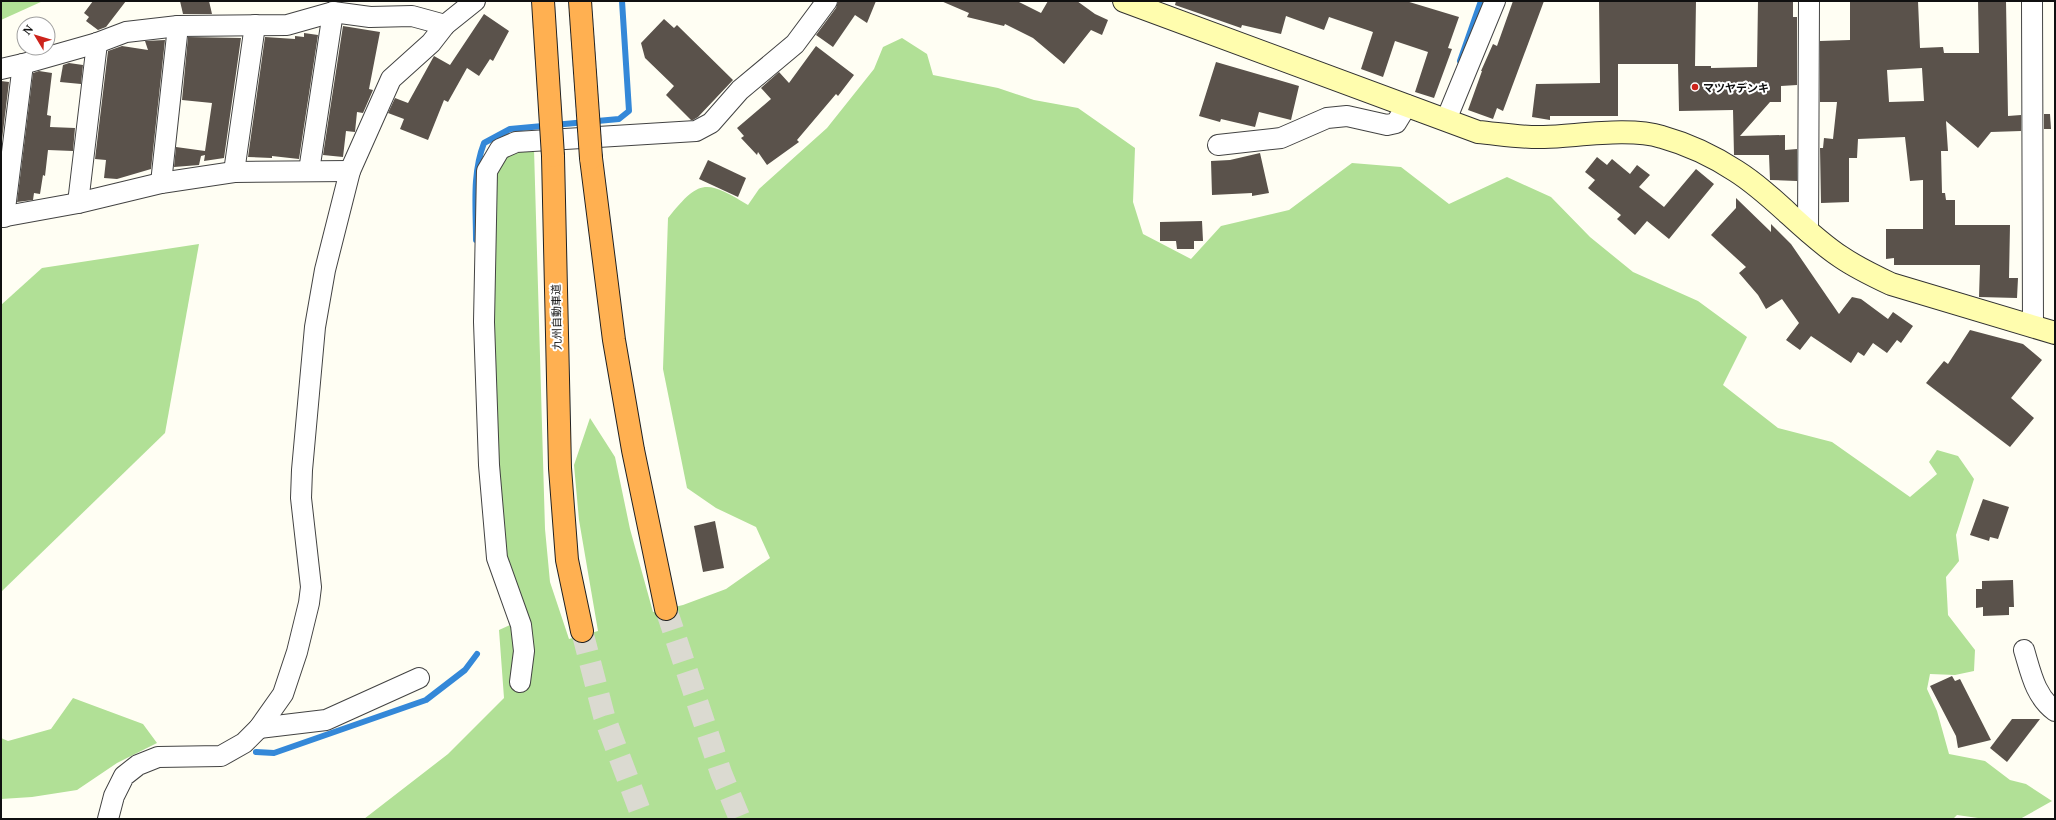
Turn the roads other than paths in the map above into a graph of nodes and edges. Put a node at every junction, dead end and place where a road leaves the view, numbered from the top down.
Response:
1 (475, 1) edge
2 (543, 1) edge
3 (580, 1) edge
4 (827, 1) edge
5 (1124, 1) edge
6 (1495, 1) edge
7 (1809, 1) edge
8 (2032, 1) edge
9 (333, 12) junction
10 (445, 24) junction
11 (255, 25) junction
12 (178, 26) junction
13 (97, 42) junction
14 (23, 64) junction
15 (1, 69) edge
16 (1407, 105) junction
17 (1446, 120) junction
18 (1218, 145) dead end
19 (309, 171) junction
20 (350, 171) junction
21 (234, 172) junction
22 (161, 183) junction
23 (78, 203) junction
24 (3, 217) edge
25 (1808, 232) junction
26 (2033, 327) junction
27 (2055, 333) edge
28 (666, 608) tunnel mouth
29 (582, 631) tunnel mouth
30 (2024, 650) dead end
31 (419, 678) dead end
32 (520, 682) dead end
33 (2055, 711) edge
34 (259, 728) junction
35 (108, 819) edge

1 - 10 street
2 - 29 highway, 九州自動車道, bridge
3 - 28 highway, bridge
4 - 32 street
5 - 16 street
6 - 17 street
7 - 25 street
8 - 26 street
9 - 10 street
9 - 11 street
9 - 19 street
10 - 20 street
11 - 12 street
11 - 21 street
12 - 13 street
12 - 22 street
13 - 14 street
13 - 23 street
14 - 15 street
14 - 24 street
16 - 17 street
16 - 18 street
17 - 25 street
19 - 20 street
19 - 21 street
20 - 34 street
21 - 22 street
22 - 23 street
23 - 24 street
25 - 26 street
26 - 27 street
30 - 33 street
31 - 34 street
34 - 35 street

